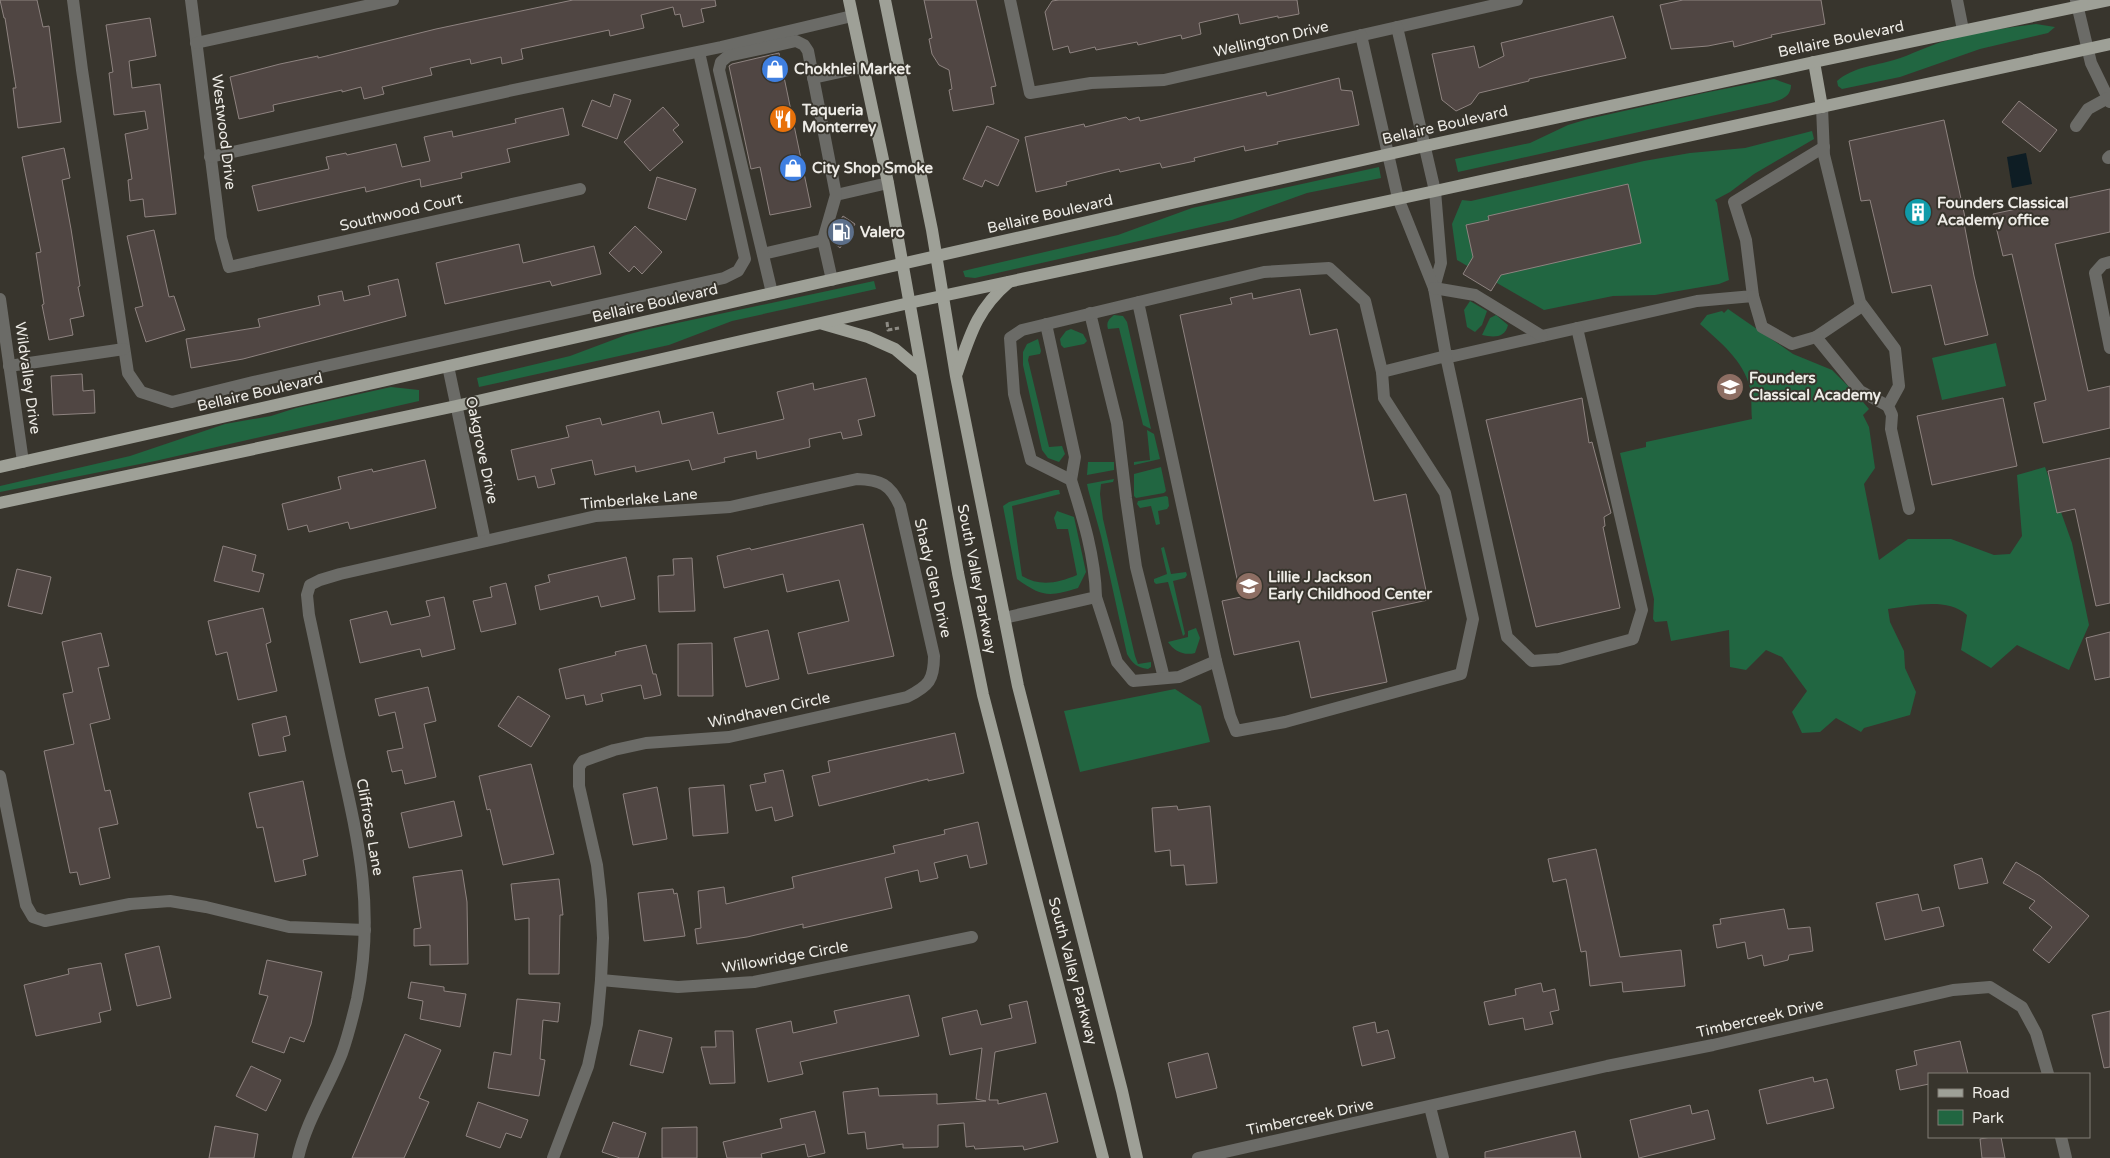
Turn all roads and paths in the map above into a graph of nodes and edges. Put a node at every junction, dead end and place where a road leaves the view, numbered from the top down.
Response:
1 (73, 0) edge
2 (191, 0) edge
3 (392, 0) edge
4 (849, 0) edge
5 (885, 0) edge
6 (1010, 0) edge
7 (1517, 0) edge
8 (1957, 0) edge
9 (2109, 0) edge
10 (2077, 3) edge
11 (852, 16) junction
12 (1397, 27) junction
13 (1963, 30) junction
14 (1361, 35) junction
15 (196, 43) junction
16 (2110, 44) edge
17 (2088, 49) junction
18 (699, 52) junction
19 (1814, 62) junction
20 (863, 67) junction
21 (813, 78) junction
22 (2109, 100) edge
23 (1822, 107) junction
24 (2076, 126) dead end
25 (1425, 146) junction
26 (1824, 147) junction
27 (1388, 154) junction
28 (210, 157) junction
29 (888, 183) junction
30 (580, 188) dead end
31 (1435, 191) junction
32 (836, 195) junction
33 (1398, 198) junction
34 (823, 240) junction
35 (763, 254) junction
36 (936, 256) junction
37 (2110, 262) edge
38 (902, 264) junction
39 (229, 267) joint
40 (832, 280) junction
41 (1011, 281) junction
42 (1434, 288) junction
43 (772, 293) junction
44 (942, 296) junction
45 (1753, 296) junction
46 (0, 299) edge
47 (1138, 302) junction
48 (909, 303) junction
49 (1862, 306) junction
50 (1090, 314) junction
51 (887, 322) dead end
52 (820, 324) junction
53 (1046, 324) junction
54 (899, 328) dead end
55 (1577, 328) junction
56 (1542, 336) junction
57 (1816, 337) junction
58 (2110, 348) edge
59 (124, 349) junction
60 (1446, 356) junction
61 (448, 366) junction
62 (921, 371) junction
63 (6, 372) edge
64 (1382, 372) junction
65 (956, 376) junction
66 (456, 406) junction
67 (1888, 406) junction
68 (23, 462) junction
69 (0, 467) edge
70 (1071, 480) junction
71 (885, 484) joint
72 (0, 503) edge
73 (1910, 509) dead end
74 (485, 541) junction
75 (310, 585) joint
76 (1096, 597) junction
77 (1004, 618) junction
78 (1216, 661) junction
79 (1164, 678) junction
80 (929, 683) joint
81 (0, 776) edge
82 (365, 930) junction
83 (972, 937) dead end
84 (601, 980) junction
85 (2048, 1073) edge
86 (1430, 1107) junction
87 (2061, 1138) edge
88 (298, 1158) edge
89 (553, 1158) edge
90 (1103, 1158) edge
91 (1137, 1158) edge
92 (1198, 1158) edge
93 (1443, 1158) edge
94 (2066, 1158) edge

1 - 59 street
2 - 15 street, Westwood Drive
3 - 15 street
4 - 11 main road, South Valley Parkway
5 - 36 main road, South Valley Parkway
6 - 14 street, Wellington Drive
7 - 12 street, Wellington Drive
8 - 13 street
9 - 10 main road, Bellaire Boulevard
10 - 13 main road, Bellaire Boulevard
10 - 17 street
11 - 18 street
11 - 20 main road, South Valley Parkway
12 - 14 street, Wellington Drive
12 - 25 street
13 - 19 main road, Bellaire Boulevard
14 - 27 street
15 - 28 street, Westwood Drive
16 - 17 main road
17 - 22 street
17 - 23 main road
18 - 28 street
18 - 59 street
19 - 23 main road
19 - 25 main road, Bellaire Boulevard
20 - 21 street
20 - 29 main road, South Valley Parkway
21 - 32 street
21 - 35 street
22 - 24 street
23 - 26 street
23 - 31 main road
25 - 27 main road, Bellaire Boulevard
25 - 31 street
26 - 45 street
26 - 49 street
27 - 33 street
27 - 36 main road, Bellaire Boulevard
28 - 39 street, Westwood Drive
29 - 32 street
29 - 38 main road, South Valley Parkway
30 - 39 street, Southwood Court
31 - 33 main road
31 - 42 street
32 - 34 street
33 - 41 main road
33 - 42 street
34 - 35 street
34 - 40 street
35 - 43 street
36 - 38 main road, Bellaire Boulevard
36 - 44 main road, South Valley Parkway
37 - 58 street
38 - 40 main road, Bellaire Boulevard
38 - 48 main road, South Valley Parkway
40 - 43 main road, Bellaire Boulevard
41 - 44 main road
41 - 65 main road
42 - 56 street
42 - 60 street
43 - 61 main road, Bellaire Boulevard
44 - 48 main road
44 - 65 main road, South Valley Parkway
45 - 55 street
45 - 57 street
46 - 63 street, Wildvalley Drive
47 - 50 street
47 - 64 street
47 - 78 street
48 - 52 main road
48 - 62 main road, South Valley Parkway
49 - 57 street
49 - 67 street
50 - 53 street
50 - 79 street
51 - 54 path
52 - 62 main road
52 - 66 main road
53 - 70 street
53 - 70 street
55 - 56 street
55 - 60 street
56 - 60 street
57 - 67 street
59 - 63 street
60 - 64 street
61 - 66 street, Oakgrove Drive
61 - 68 main road, Bellaire Boulevard
62 - 90 main road, South Valley Parkway
63 - 68 street, Wildvalley Drive
64 - 78 street
65 - 77 main road, South Valley Parkway
66 - 72 main road
66 - 74 street, Oakgrove Drive
67 - 73 street
68 - 69 main road, Bellaire Boulevard
70 - 76 street
71 - 74 street, Timberlake Lane
71 - 80 street, Shady Glen Drive
74 - 75 street, Timberlake Lane
75 - 82 street, Cliffrose Lane
76 - 77 street
76 - 79 street
77 - 91 main road, South Valley Parkway
78 - 79 street
80 - 84 street, Windhaven Circle
81 - 82 street
82 - 88 street, Cliffrose Lane
83 - 84 street, Willowridge Circle
84 - 89 street
85 - 86 street, Timbercreek Drive
86 - 92 street, Timbercreek Drive
86 - 93 street
87 - 94 street

